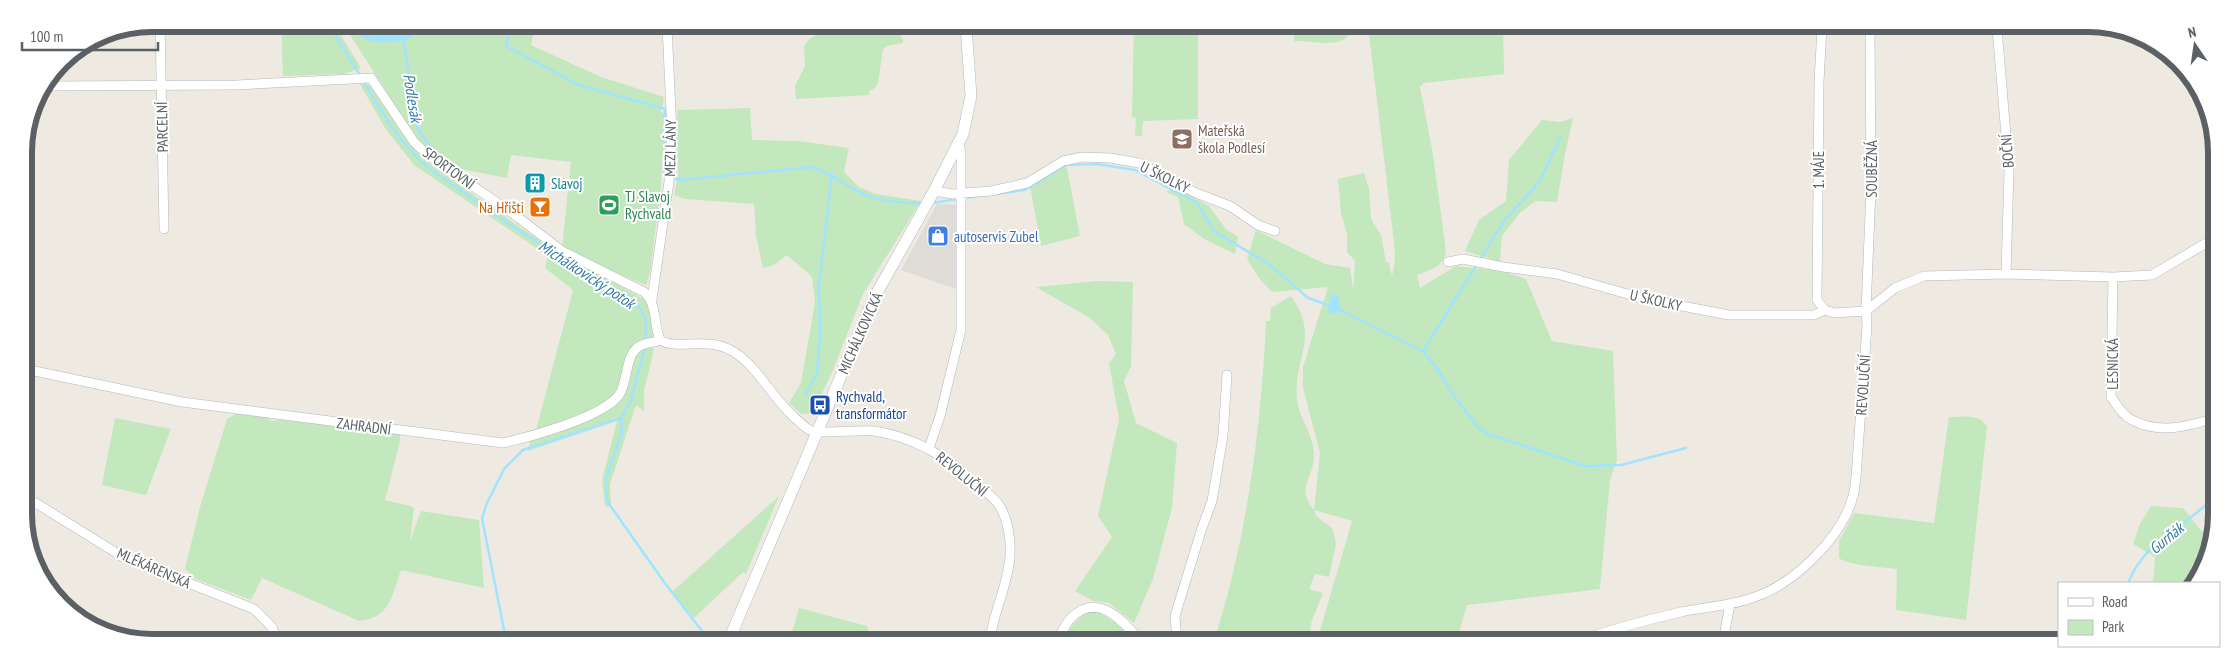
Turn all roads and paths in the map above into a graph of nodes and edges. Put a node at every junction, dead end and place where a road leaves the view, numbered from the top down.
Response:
1 (1822, 32) edge
2 (1870, 32) edge
3 (1997, 32) edge
4 (160, 33) edge
5 (667, 33) edge
6 (966, 33) edge
7 (161, 85) junction
8 (53, 86) edge
9 (959, 144) junction
10 (934, 192) junction
11 (962, 192) junction
12 (164, 229) dead end
13 (1275, 231) dead end
14 (2208, 242) edge
15 (1448, 262) dead end
16 (2006, 274) junction
17 (2113, 277) junction
18 (652, 299) junction
19 (1825, 310) junction
20 (1866, 311) junction
21 (657, 342) junction
22 (32, 371) edge
23 (1227, 375) dead end
24 (2208, 420) edge
25 (816, 432) junction
26 (929, 448) junction
27 (32, 501) edge
28 (1730, 604) junction
29 (274, 634) edge
30 (732, 634) edge
31 (991, 634) edge
32 (1061, 634) edge
33 (1134, 634) edge
34 (1176, 634) edge
35 (1600, 634) edge
36 (1724, 634) edge

1 - 19 street, 1. MÁJE
2 - 20 street, SOUBĚŽNÁ
3 - 16 street, BOČNÍ
4 - 7 street, PARCELNÍ
5 - 18 street, MEZI LÁNY
6 - 9 street, MICHÁLKOVICKÁ
7 - 8 street, SPORTOVNÍ
7 - 12 street, PARCELNÍ
7 - 18 street, SPORTOVNÍ
9 - 10 street, MICHÁLKOVICKÁ
9 - 11 street
10 - 11 street, U ŠKOLKY
10 - 25 street, MICHÁLKOVICKÁ
11 - 13 street, U ŠKOLKY
11 - 26 street
14 - 17 street
15 - 19 street, U ŠKOLKY
16 - 17 street
16 - 20 street
17 - 24 street, LESNICKÁ
18 - 21 street
19 - 20 street, U ŠKOLKY
20 - 28 street, REVOLUČNÍ
21 - 22 street, ZAHRADNÍ
21 - 25 street
23 - 34 street
25 - 26 street, REVOLUČNÍ
25 - 30 street, MICHÁLKOVICKÁ
26 - 31 street, REVOLUČNÍ
27 - 29 street, MLÉKÁRENSKÁ
28 - 35 street, REVOLUČNÍ
28 - 36 street
32 - 33 street

